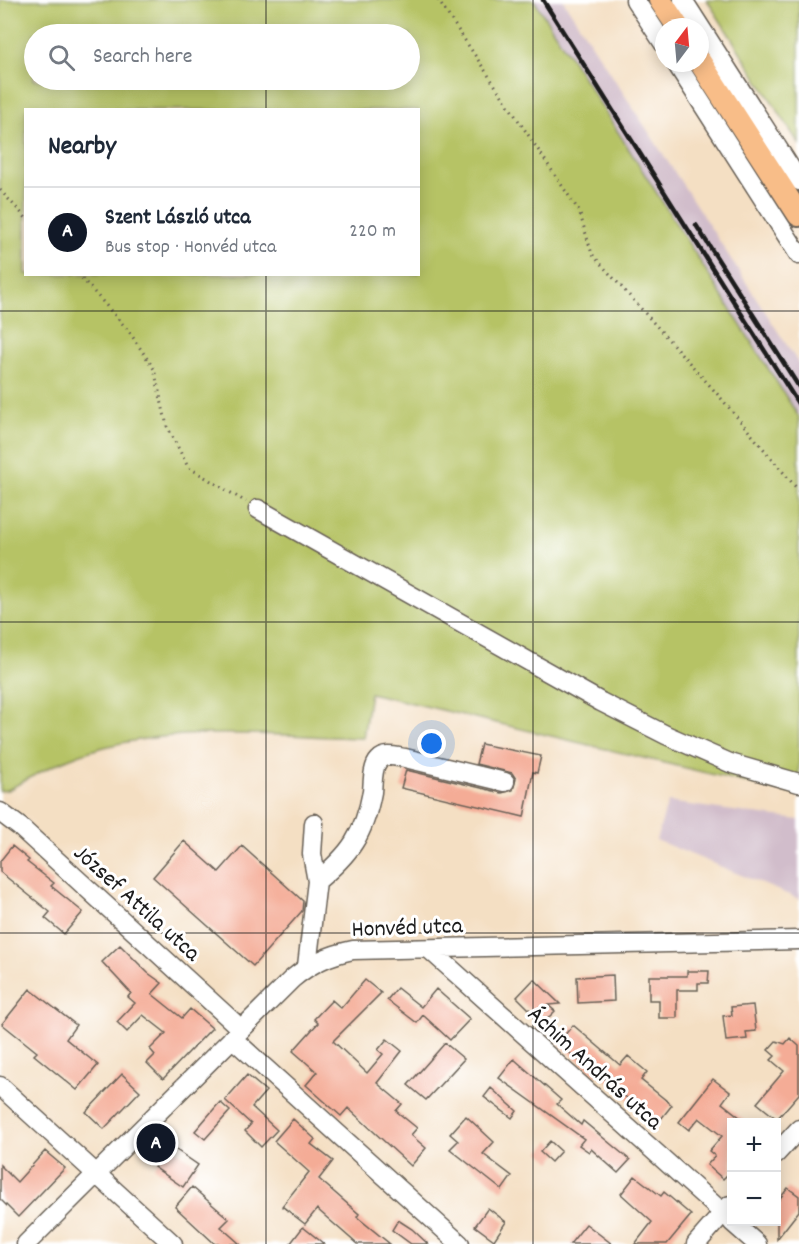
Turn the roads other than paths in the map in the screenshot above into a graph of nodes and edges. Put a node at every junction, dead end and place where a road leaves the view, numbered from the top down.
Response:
1 (635, 0) edge
2 (660, 0) edge
3 (683, 0) edge
4 (672, 18) edge
5 (655, 30) edge
6 (682, 72) edge
7 (706, 72) edge
8 (799, 181) edge
9 (799, 215) edge
10 (799, 255) edge
11 (258, 509) road end
12 (505, 782) dead end
13 (799, 783) edge
14 (0, 812) edge
15 (314, 823) dead end
16 (317, 881) junction
17 (799, 940) edge
18 (429, 949) junction
19 (307, 966) junction
20 (237, 1033) junction
21 (0, 1086) edge
22 (799, 1129) edge
23 (781, 1149) edge
24 (96, 1174) junction
25 (727, 1212) edge
26 (727, 1218) edge
27 (740, 1226) edge
28 (26, 1244) edge
29 (173, 1244) edge
30 (460, 1244) edge
31 (696, 1244) edge
32 (757, 1244) edge

1 - 5 street
2 - 4 main road
3 - 8 street
6 - 10 street
7 - 9 main road
11 - 13 street
12 - 16 street
14 - 20 street, József Attila utca
15 - 16 street
16 - 19 street
17 - 18 street, Honvéd utca
18 - 19 street, Honvéd utca
18 - 25 street, Áchim András utca
19 - 20 street, Honvéd utca
20 - 24 street, Honvéd utca
20 - 30 street, József Attila utca
21 - 24 street
22 - 23 street
24 - 28 street, Honvéd utca
24 - 29 street
26 - 31 street
27 - 32 street, Áchim András utca

